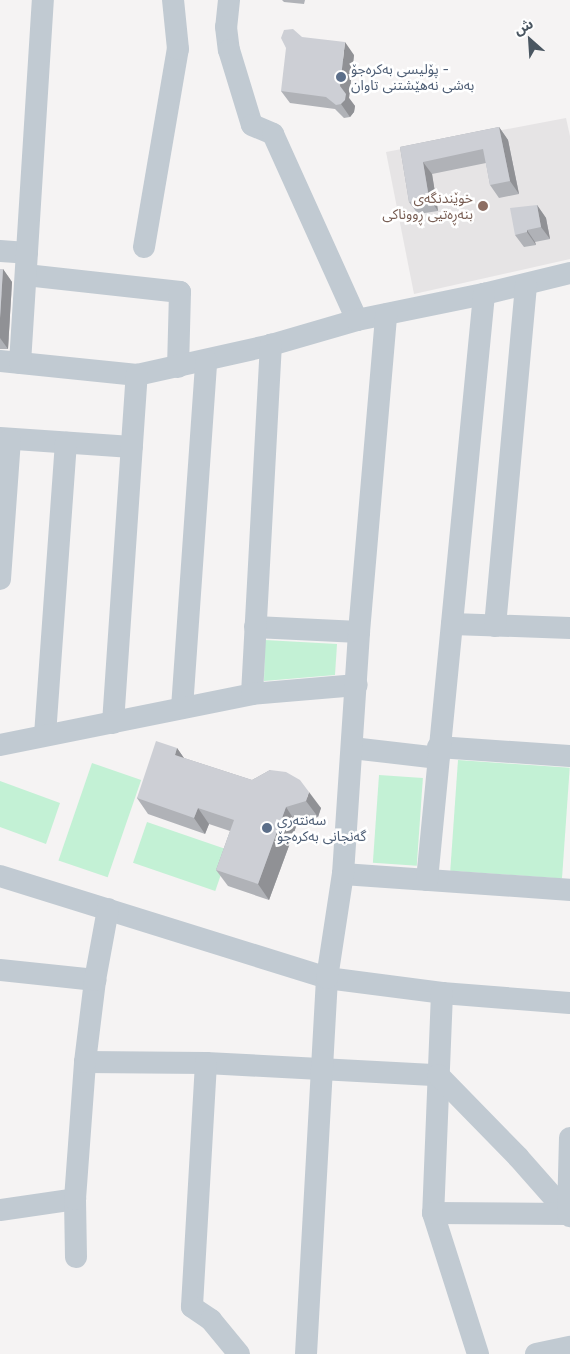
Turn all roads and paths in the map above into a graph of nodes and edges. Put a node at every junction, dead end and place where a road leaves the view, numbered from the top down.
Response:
1 (43, 0) edge
2 (173, 0) edge
3 (229, 0) edge
4 (144, 248) dead end
5 (0, 250) edge
6 (26, 264) junction
7 (570, 273) edge
8 (533, 282) junction
9 (570, 283) edge
10 (484, 294) junction
11 (386, 314) junction
12 (357, 320) junction
13 (271, 345) junction
14 (206, 361) junction
15 (10, 362) edge
16 (178, 367) junction
17 (138, 376) junction
18 (5, 439) edge
19 (66, 443) junction
20 (132, 447) junction
21 (0, 579) edge
22 (452, 624) junction
23 (495, 626) junction
24 (255, 627) junction
25 (570, 628) edge
26 (359, 632) junction
27 (357, 685) junction
28 (252, 694) junction
29 (182, 708) junction
30 (113, 723) junction
31 (45, 736) junction
32 (0, 745) edge
33 (352, 748) junction
34 (438, 752) junction
35 (570, 756) edge
36 (343, 874) junction
37 (0, 876) edge
38 (427, 880) junction
39 (570, 890) edge
40 (108, 909) junction
41 (0, 970) edge
42 (327, 978) junction
43 (95, 980) junction
44 (442, 993) junction
45 (570, 1003) edge
46 (85, 1062) junction
47 (206, 1063) junction
48 (320, 1069) junction
49 (438, 1075) junction
50 (570, 1138) edge
51 (74, 1199) junction
52 (0, 1210) edge
53 (433, 1213) junction
54 (569, 1215) edge
55 (76, 1258) dead end
56 (239, 1354) edge
57 (306, 1354) edge
58 (478, 1354) edge

1 - 6 street
2 - 4 street
3 - 12 street
5 - 6 street
6 - 15 street
6 - 16 street
7 - 8 street
8 - 9 street
8 - 10 street
8 - 23 street
10 - 11 street
10 - 22 street
11 - 12 street
11 - 26 street
12 - 13 street
13 - 14 street
13 - 24 street
14 - 16 street
14 - 29 street
15 - 17 street
16 - 17 street
17 - 20 street
18 - 19 street
18 - 21 street
19 - 20 street
19 - 31 street
20 - 30 street
22 - 23 street
22 - 34 street
23 - 25 street
24 - 26 street
24 - 28 street
26 - 27 street
27 - 28 street
27 - 33 street
28 - 29 street
29 - 30 street
30 - 31 street
31 - 32 street
33 - 34 street
33 - 36 street
34 - 35 street
34 - 38 street
36 - 38 street
36 - 42 street
37 - 40 street
38 - 39 street
40 - 42 street
40 - 43 street
41 - 43 street
42 - 44 street
42 - 48 street
43 - 46 street
44 - 45 street
44 - 49 street
46 - 47 street
46 - 51 street
47 - 48 street
47 - 56 street
48 - 49 street
48 - 57 street
49 - 53 street
49 - 54 street
50 - 54 street
51 - 52 street
51 - 55 street
53 - 54 street
53 - 58 street

